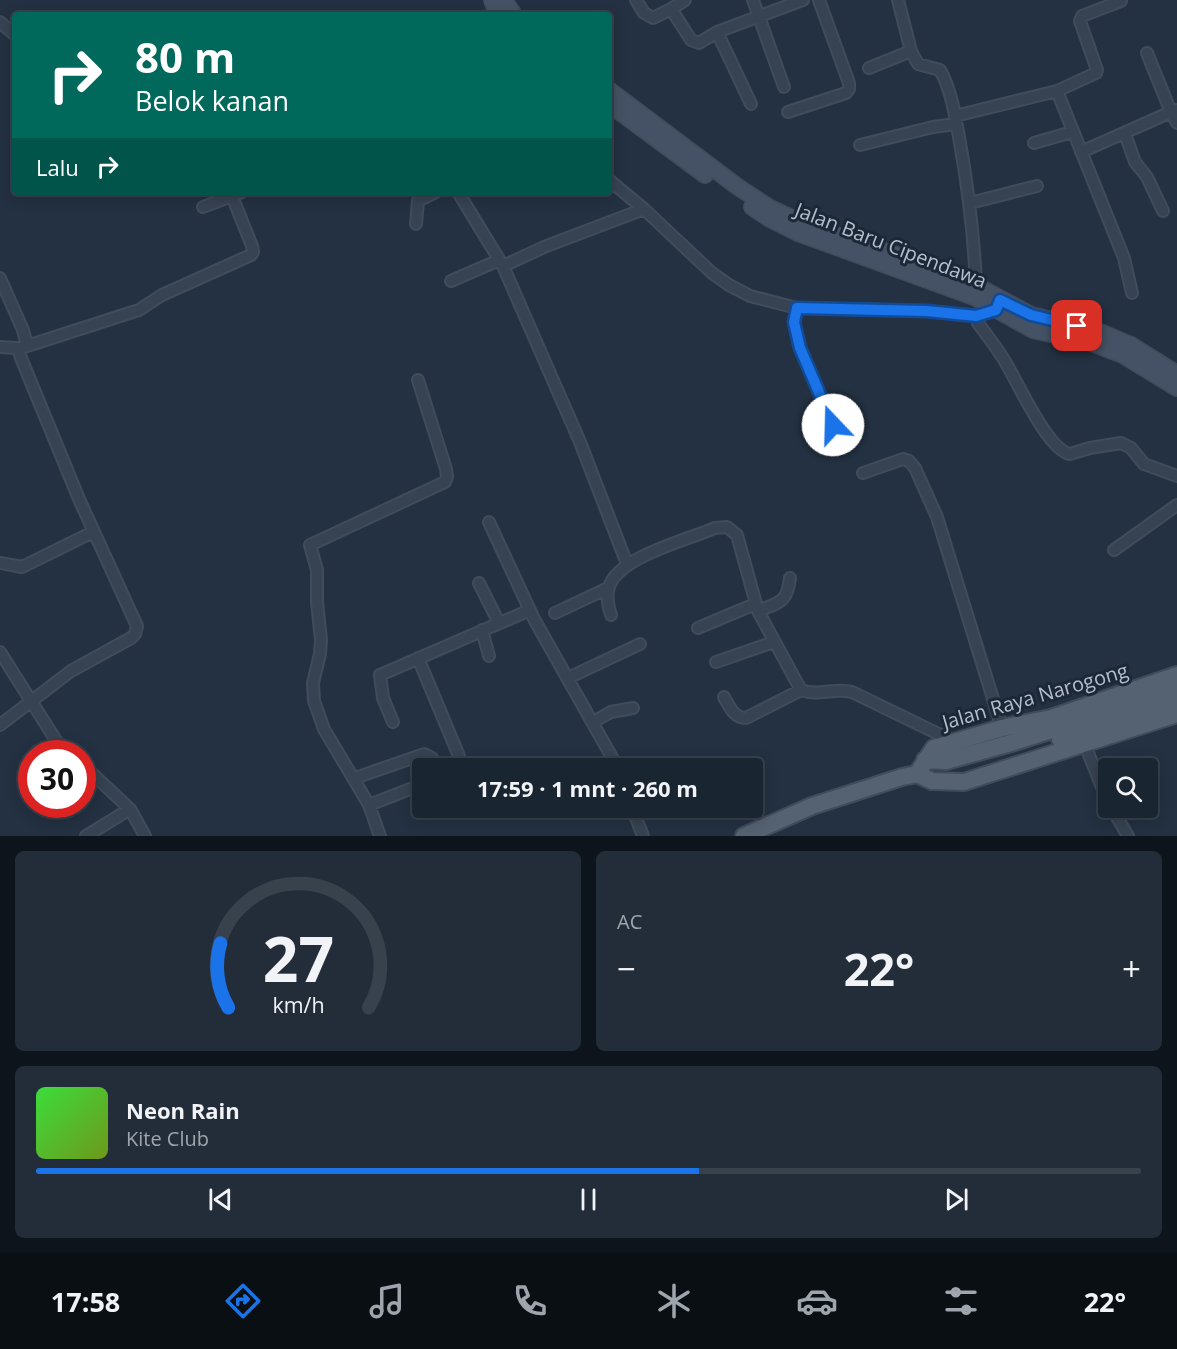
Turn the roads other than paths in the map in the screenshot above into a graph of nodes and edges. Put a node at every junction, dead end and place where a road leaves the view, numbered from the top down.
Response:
1 (636, 0) edge
2 (685, 0) edge
3 (753, 0) edge
4 (803, 0) edge
5 (819, 0) edge
6 (898, 0) edge
7 (1122, 1) edge
8 (671, 9) junction
9 (758, 17) junction
10 (0, 22) edge
11 (12, 32) edge
12 (717, 32) junction
13 (911, 51) junction
14 (1147, 52) dead end
15 (869, 68) dead end
16 (784, 87) dead end
17 (1057, 91) junction
18 (612, 92) edge
19 (751, 104) dead end
20 (612, 107) edge
21 (1174, 111) edge
22 (789, 112) dead end
23 (955, 120) junction
24 (1177, 123) edge
25 (1072, 132) junction
26 (1125, 134) junction
27 (1034, 142) dead end
28 (860, 145) dead end
29 (1081, 152) junction
30 (612, 183) edge
31 (1037, 186) dead end
32 (735, 191) junction
33 (234, 195) edge
34 (237, 195) edge
35 (430, 195) edge
36 (460, 195) edge
37 (970, 203) junction
38 (203, 207) dead end
39 (644, 210) junction
40 (1163, 211) dead end
41 (416, 224) dead end
42 (501, 263) junction
43 (0, 278) edge
44 (451, 281) dead end
45 (976, 286) junction
46 (1132, 292) dead end
47 (998, 305) junction
48 (797, 308) junction
49 (976, 316) junction
50 (22, 347) junction
51 (0, 348) edge
52 (1177, 374) edge
53 (418, 380) dead end
54 (1177, 388) edge
55 (833, 425) dead end
56 (863, 472) dead end
57 (1177, 476) edge
58 (1177, 505) edge
59 (489, 522) dead end
60 (93, 532) junction
61 (1114, 550) dead end
62 (0, 563) edge
63 (627, 564) junction
64 (789, 578) dead end
65 (479, 583) dead end
66 (608, 588) junction
67 (757, 608) junction
68 (530, 610) junction
69 (555, 613) dead end
70 (610, 615) dead end
71 (499, 623) junction
72 (698, 628) dead end
73 (482, 630) junction
74 (774, 642) junction
75 (640, 644) dead end
76 (0, 652) edge
77 (489, 657) dead end
78 (418, 658) junction
79 (716, 662) dead end
80 (1177, 675) edge
81 (568, 678) junction
82 (801, 690) junction
83 (1177, 690) edge
84 (724, 697) dead end
85 (33, 702) junction
86 (1177, 702) edge
87 (633, 708) dead end
88 (1135, 709) junction
89 (1177, 714) edge
90 (393, 722) dead end
91 (592, 722) junction
92 (0, 725) edge
93 (1002, 728) junction
94 (56, 740) edge
95 (955, 742) junction
96 (1085, 745) junction
97 (412, 758) edge
98 (412, 758) edge
99 (432, 758) edge
100 (459, 758) edge
101 (612, 758) edge
102 (924, 772) junction
103 (96, 777) edge
104 (1098, 777) edge
105 (355, 778) junction
106 (412, 788) edge
107 (369, 805) junction
108 (130, 809) junction
109 (636, 818) edge
110 (1117, 818) edge
111 (92, 834) edge
112 (145, 836) edge
113 (381, 836) edge
114 (643, 836) edge
115 (744, 836) edge
116 (1128, 836) edge

1 - 8 street
2 - 8 street
3 - 9 street
4 - 9 street
5 - 22 street
6 - 13 street
7 - 17 street
8 - 12 street
9 - 12 street
9 - 16 street
10 - 11 street
12 - 19 street
13 - 15 street
13 - 23 street
14 - 21 street
17 - 23 street
17 - 25 street
18 - 32 main road, Jalan Baru Cipendawa
20 - 32 main road, Jalan Baru Cipendawa
21 - 24 street
21 - 26 street
23 - 28 street
23 - 37 street
25 - 27 street
25 - 29 street
26 - 29 street
26 - 40 street
29 - 46 street
30 - 39 street
31 - 37 street
32 - 45 main road, Jalan Baru Cipendawa
32 - 47 main road, Jalan Baru Cipendawa
33 - 38 street
34 - 50 street
35 - 41 street
36 - 42 street
37 - 45 street
39 - 42 street
39 - 48 street
42 - 44 street
42 - 63 street
43 - 50 street
45 - 47 main road, Jalan Baru Cipendawa
47 - 49 street
47 - 52 main road, Jalan Baru Cipendawa
47 - 54 main road, Jalan Baru Cipendawa
48 - 49 street
48 - 55 street
49 - 57 street
50 - 51 street
50 - 60 street
53 - 105 street
56 - 93 street
58 - 61 street
59 - 68 street
60 - 62 street
60 - 85 street
63 - 66 street
63 - 67 street
64 - 67 street
65 - 71 street
66 - 69 street
66 - 70 street
67 - 72 street
67 - 74 street
68 - 71 street
68 - 81 street
71 - 73 street
73 - 77 street
73 - 78 street
74 - 79 street
74 - 82 street
75 - 81 street
76 - 85 street
78 - 90 street
78 - 100 street
80 - 93 main road, Jalan Raya Narogong
81 - 91 street
82 - 84 street
82 - 95 street
83 - 88 main road
85 - 92 street
85 - 94 street
86 - 88 main road
87 - 91 street
88 - 102 main road
89 - 96 main road, Jalan Raya Narogong
91 - 101 street
93 - 95 main road, Jalan Raya Narogong
95 - 102 main road, Jalan Raya Narogong
96 - 102 main road, Jalan Raya Narogong
96 - 104 street
97 - 105 street
98 - 99 street
102 - 115 main road, Jalan Raya Narogong
103 - 108 street
105 - 107 street
106 - 107 street
107 - 113 street
108 - 111 street
108 - 112 street
109 - 114 street
110 - 116 street

